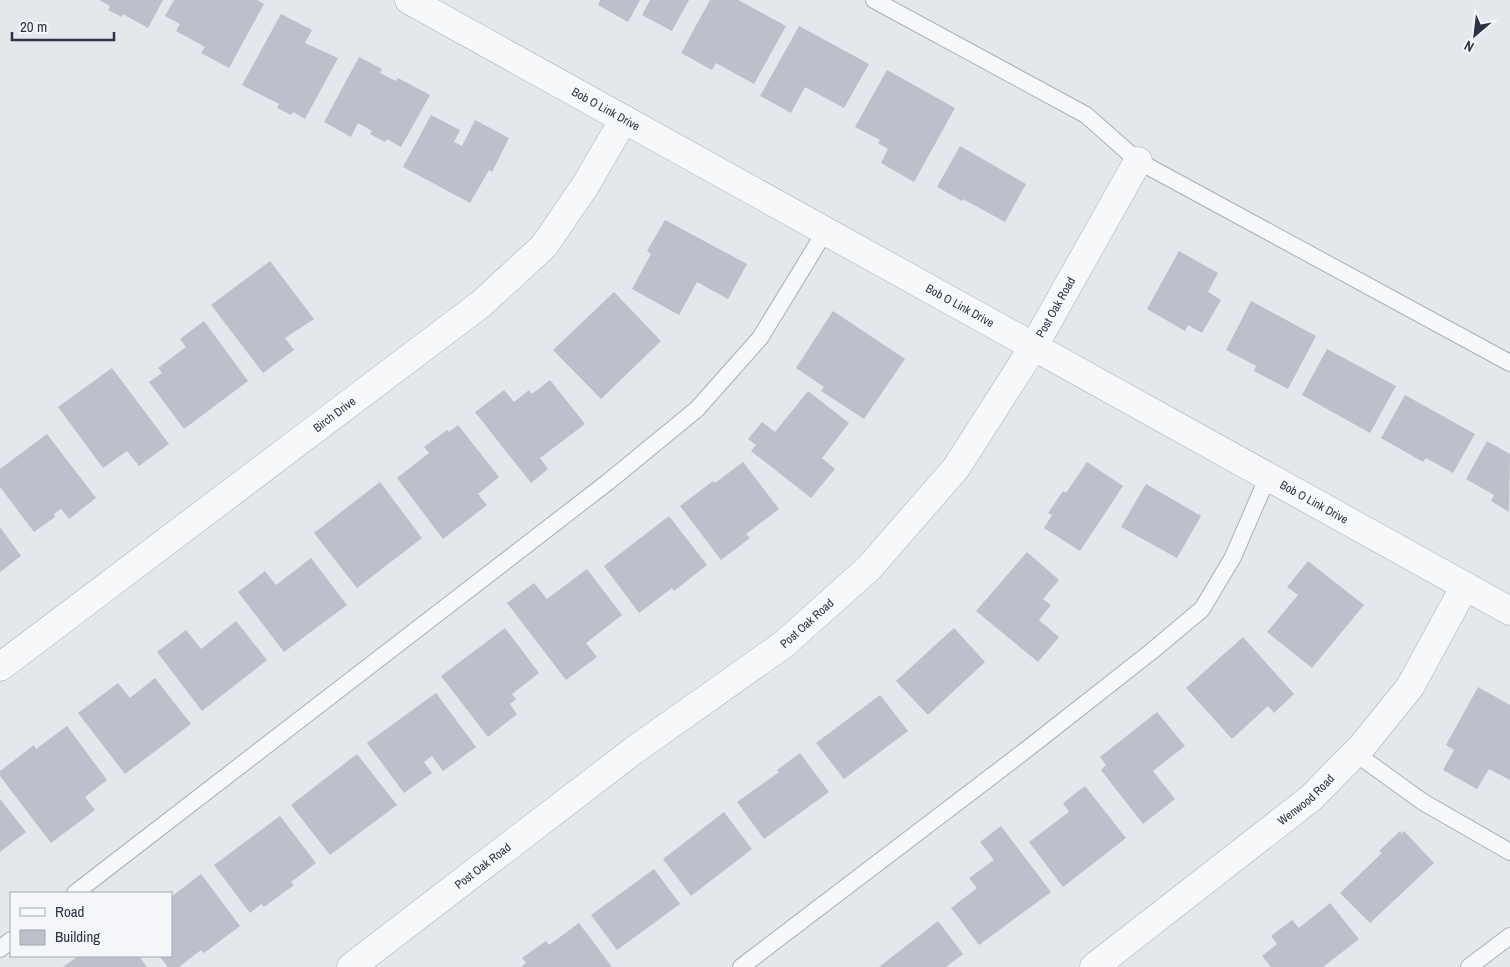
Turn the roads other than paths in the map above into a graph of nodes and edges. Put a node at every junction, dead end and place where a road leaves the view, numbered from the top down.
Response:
1 (410, 0) edge
2 (874, 0) edge
3 (624, 120) junction
4 (1138, 161) junction
5 (826, 230) junction
6 (1034, 346) junction
7 (1510, 363) edge
8 (1268, 476) junction
9 (1465, 586) junction
10 (1510, 611) edge
11 (0, 667) edge
12 (1355, 753) junction
13 (1510, 852) edge
14 (76, 892) edge
15 (1510, 936) edge
16 (10, 941) edge
17 (0, 949) edge
18 (350, 967) edge
19 (741, 967) edge
20 (1094, 967) edge
21 (1469, 967) edge

1 - 3 street, Bob O Link Drive
2 - 4 lane
3 - 5 street, Bob O Link Drive
3 - 11 street, Birch Drive
4 - 6 street, Post Oak Road
4 - 7 lane
5 - 6 street, Bob O Link Drive
5 - 14 lane
6 - 8 street, Bob O Link Drive
6 - 18 street, Post Oak Road
8 - 9 street, Bob O Link Drive
8 - 19 lane
9 - 10 street, Bob O Link Drive
9 - 12 street, Wenwood Road
12 - 13 lane
12 - 20 street, Wenwood Road
15 - 21 lane
16 - 17 lane

